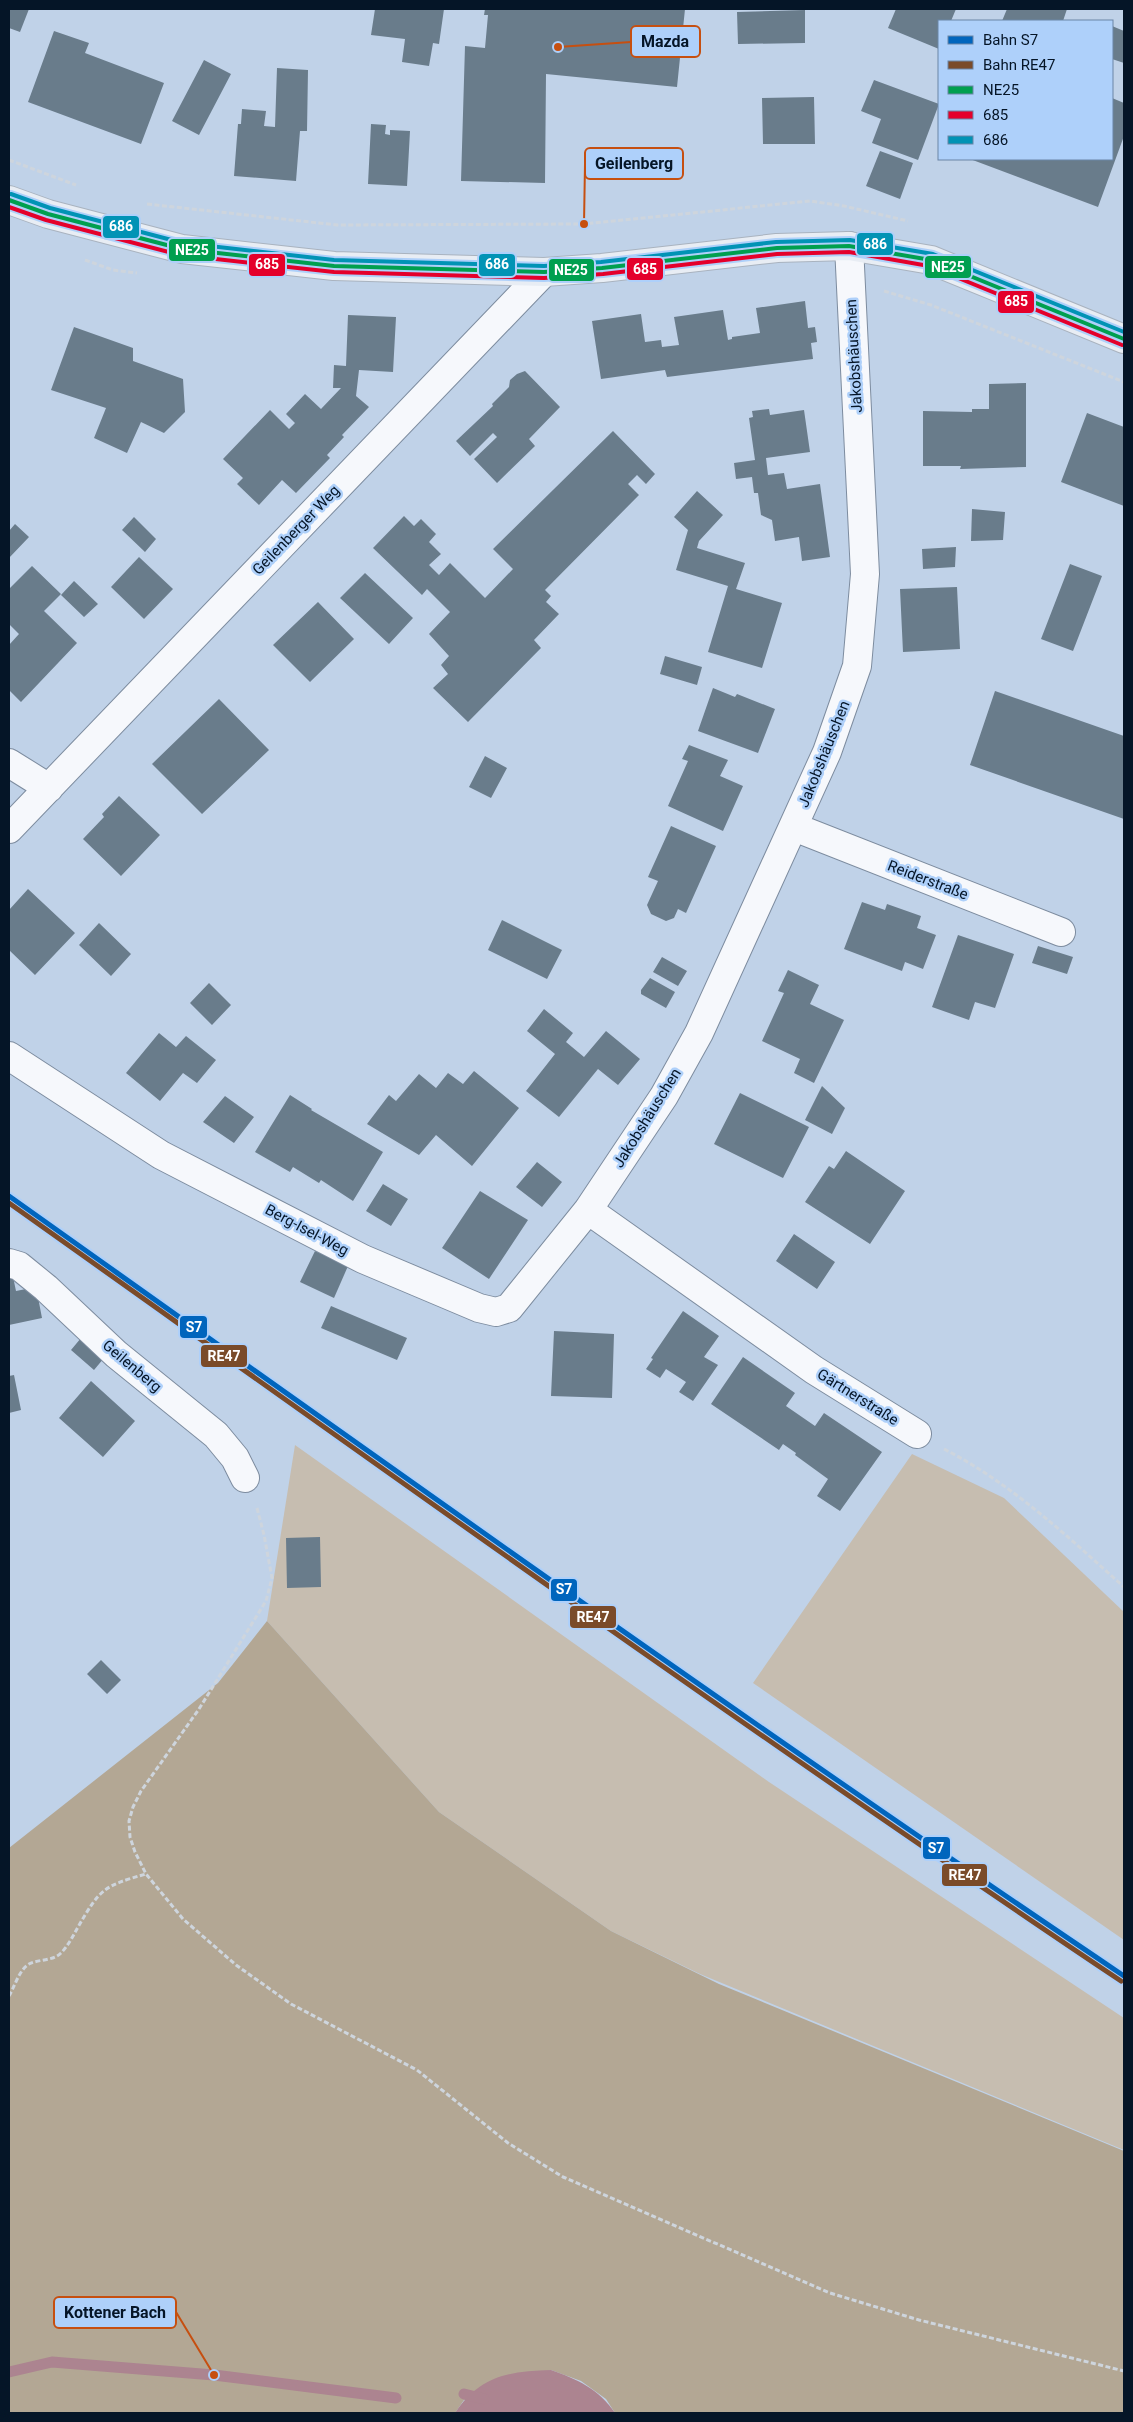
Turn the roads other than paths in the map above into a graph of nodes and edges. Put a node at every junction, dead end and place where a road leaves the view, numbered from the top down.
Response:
1 (9, 200) edge
2 (849, 246) junction
3 (544, 272) junction
4 (1124, 339) edge
5 (9, 763) edge
6 (49, 788) junction
7 (794, 827) junction
8 (9, 829) edge
9 (1061, 932) dead end
10 (9, 1056) edge
11 (588, 1210) junction
12 (9, 1263) edge
13 (917, 1434) road end
14 (245, 1478) road end

1 - 3 main road
2 - 3 main road
2 - 4 main road
2 - 7 street, Jakobshäuschen
3 - 6 street, Geilenberger Weg
5 - 6 street
6 - 8 street, Geilenberger Weg
7 - 9 street, Reiderstraße
7 - 11 street, Jakobshäuschen
10 - 11 street, Berg-Isel-Weg
11 - 13 street, Gärtnerstraße
12 - 14 street, Geilenberg

